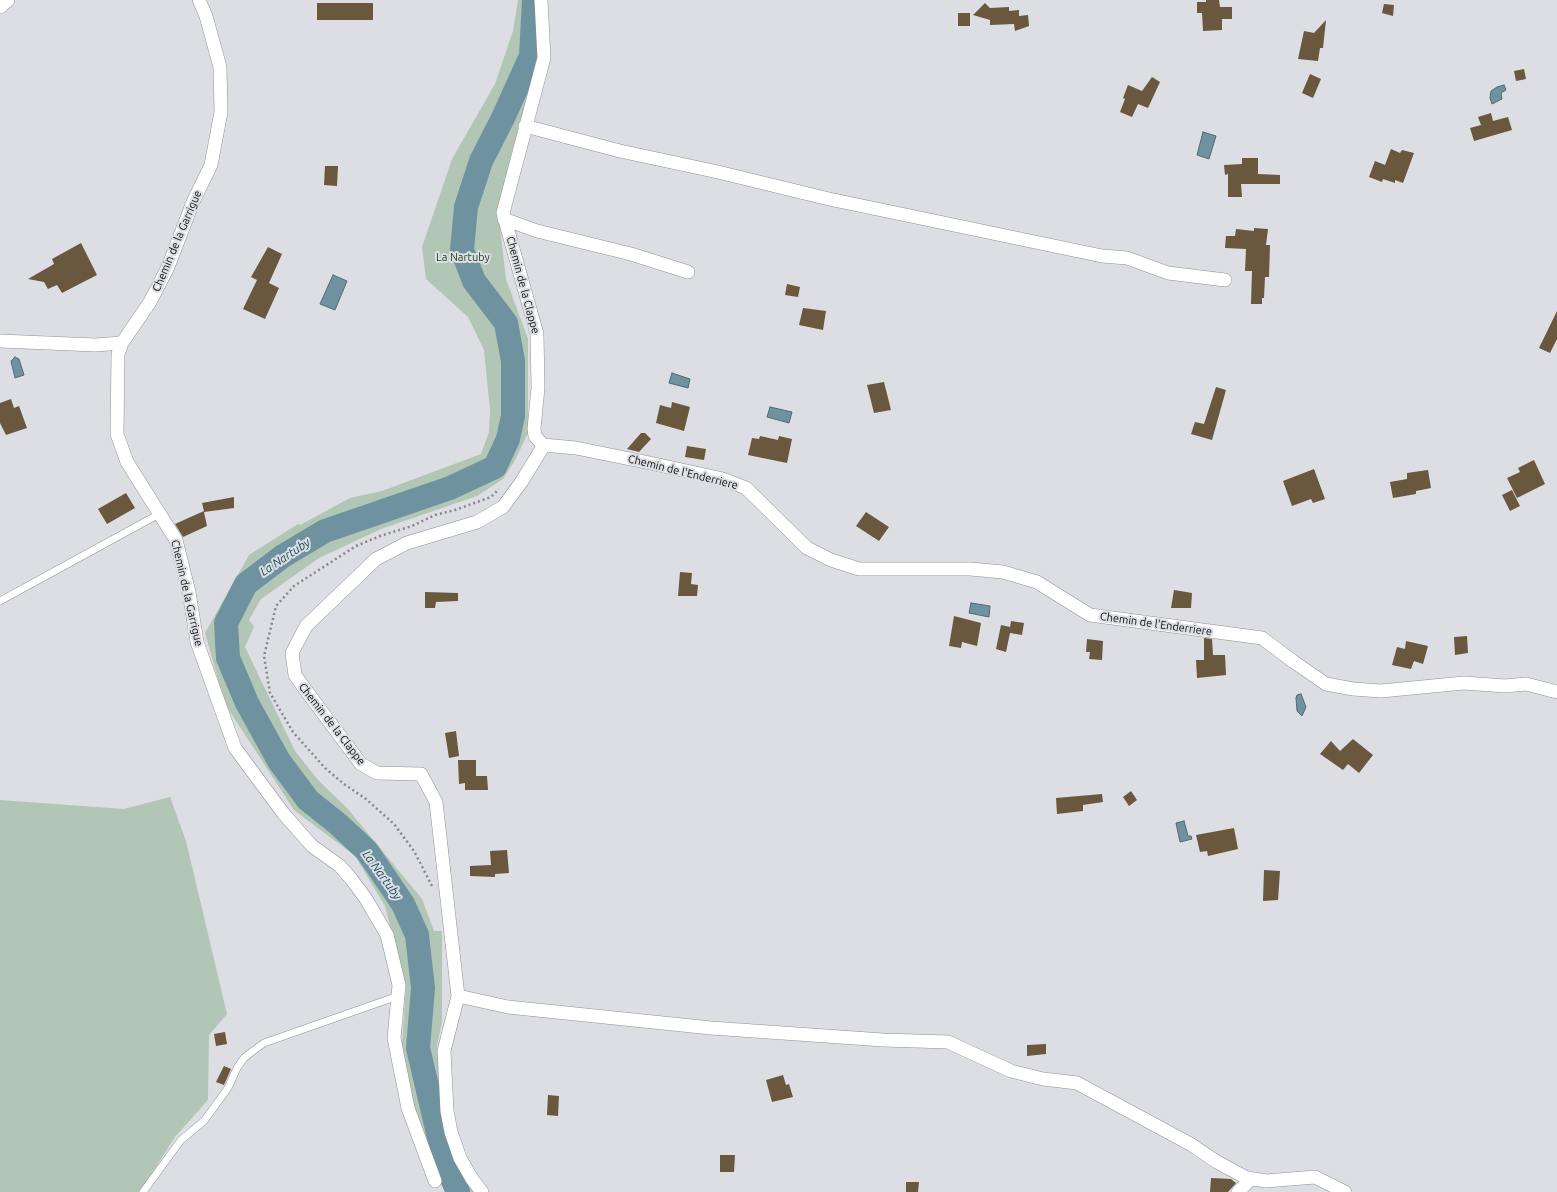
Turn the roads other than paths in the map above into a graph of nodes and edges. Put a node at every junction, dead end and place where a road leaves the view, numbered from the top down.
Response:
1 (8, 0) edge
2 (199, 0) edge
3 (541, 0) edge
4 (0, 7) edge
5 (525, 126) junction
6 (504, 219) junction
7 (688, 272) dead end
8 (1225, 280) dead end
9 (0, 341) edge
10 (122, 343) junction
11 (543, 445) junction
12 (161, 513) junction
13 (0, 601) edge
14 (1557, 692) edge
15 (398, 996) junction
16 (458, 996) junction
17 (1250, 1179) junction
18 (435, 1181) dead end
19 (144, 1192) edge
20 (482, 1192) edge
21 (1238, 1192) edge
22 (1345, 1192) edge

1 - 4 street
2 - 10 street, Chemin de la Garrigue
3 - 5 street, Chemin de la Clappe
5 - 6 street, Chemin de la Clappe
5 - 8 street
6 - 7 street
6 - 11 street, Chemin de la Clappe
9 - 10 street
10 - 12 street, Chemin de la Garrigue
11 - 14 street, Chemin de l'Enderriere
11 - 16 street, Chemin de la Clappe
12 - 13 lane
12 - 15 street, Chemin de la Garrigue
15 - 18 street, Chemin de la Garrigue
15 - 19 lane
16 - 17 street
16 - 20 street, Chemin de la Clappe
17 - 21 street
17 - 22 street

